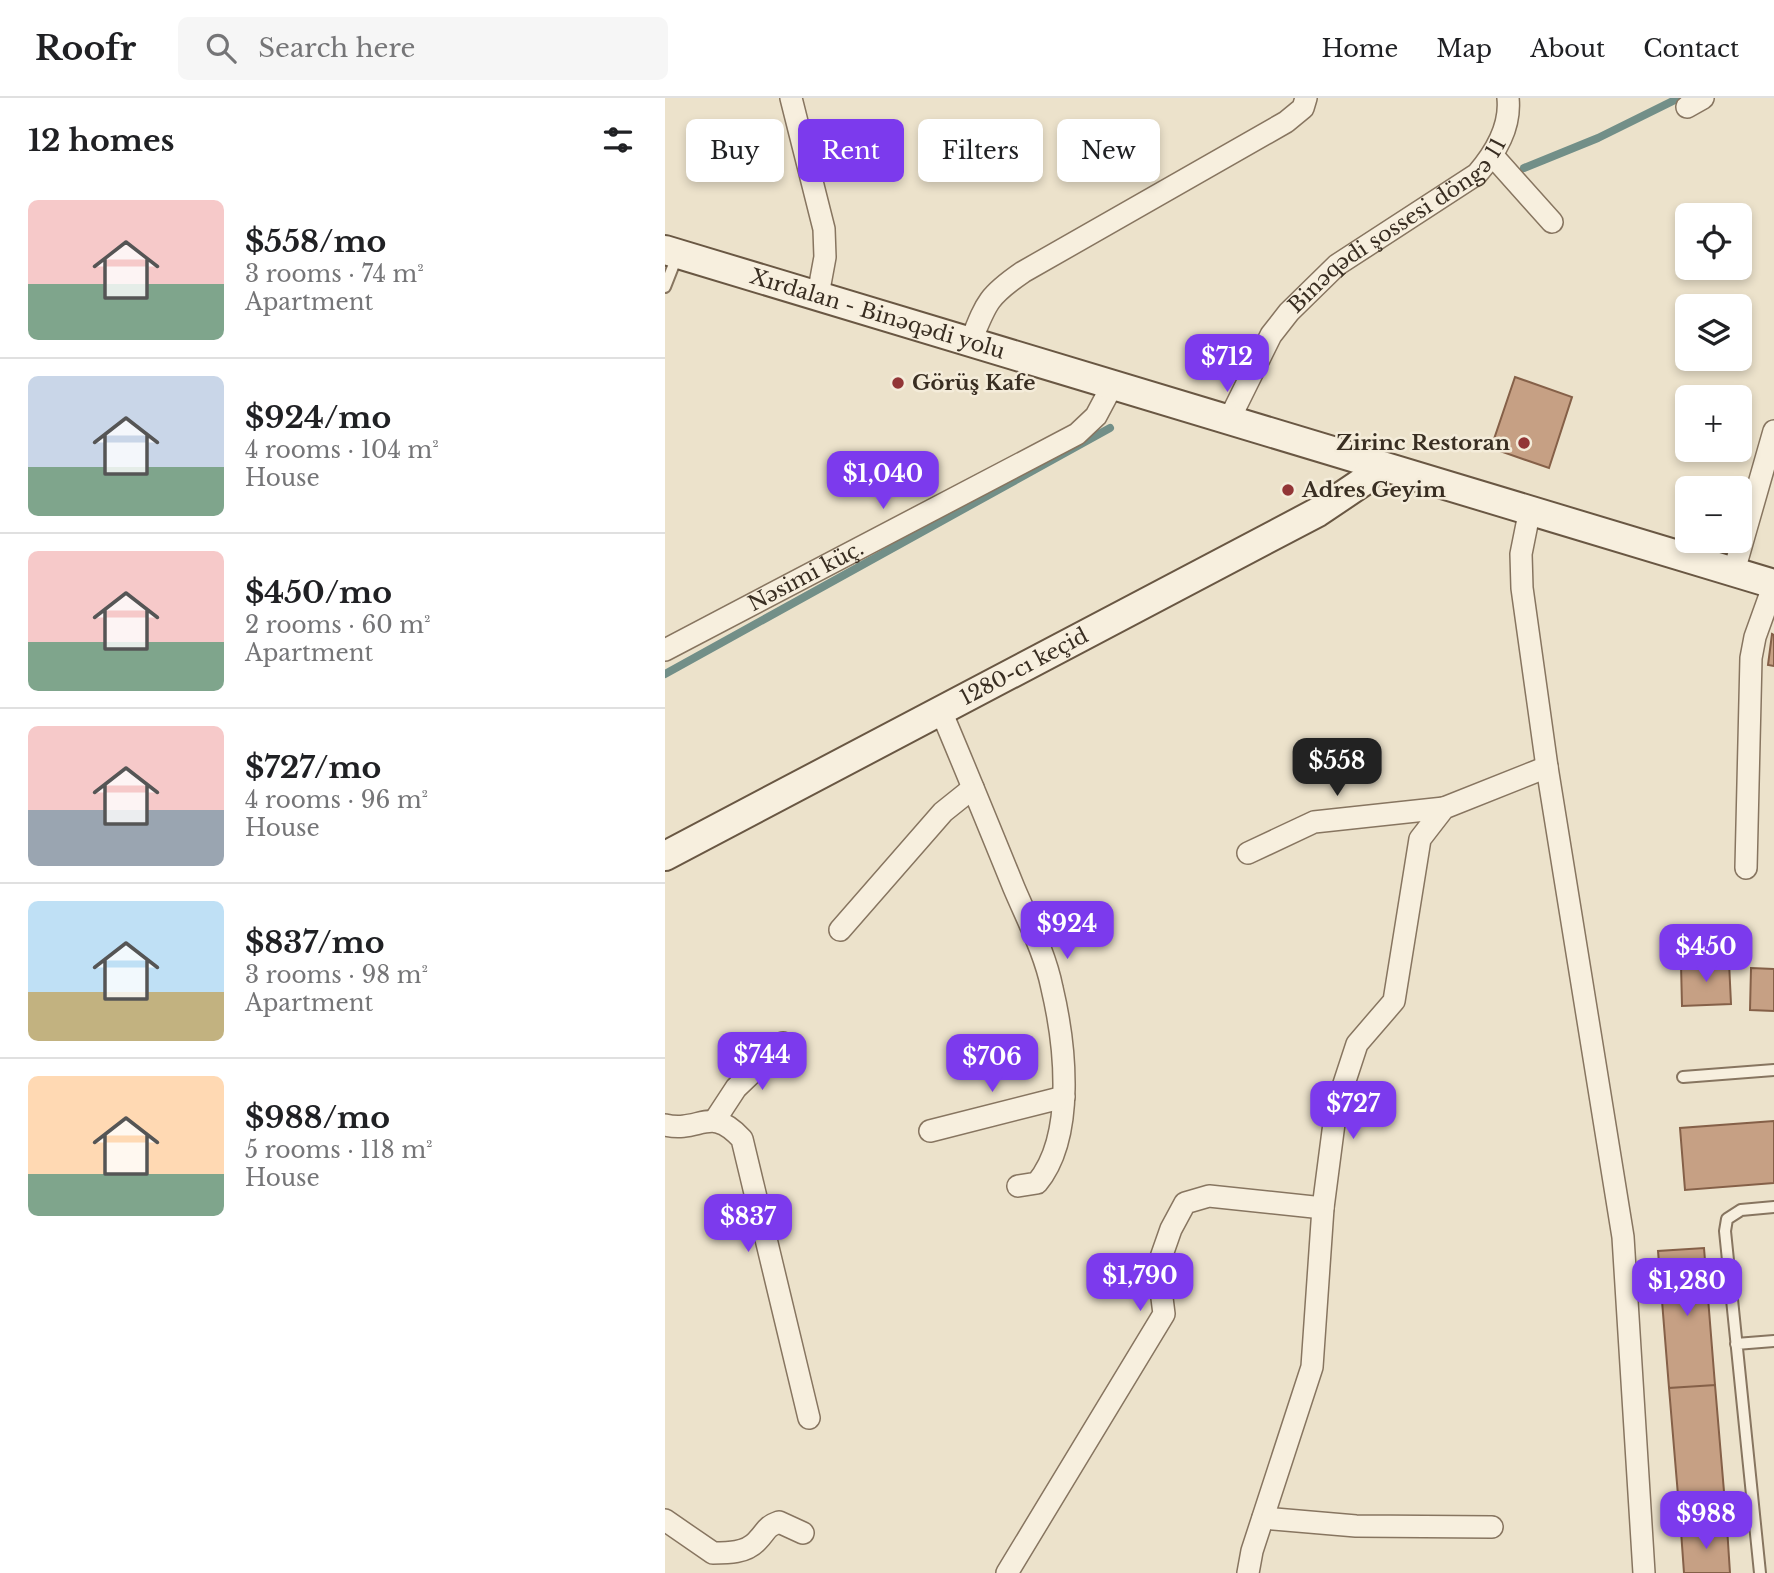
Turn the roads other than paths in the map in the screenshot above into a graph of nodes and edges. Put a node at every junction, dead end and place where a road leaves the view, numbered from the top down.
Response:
1 (792, 98) edge
2 (1306, 98) edge
3 (1508, 98) edge
4 (1493, 156) junction
5 (1552, 222) dead end
6 (671, 252) edge
7 (665, 287) edge
8 (818, 295) junction
9 (971, 341) junction
10 (1113, 384) junction
11 (1229, 420) junction
12 (1774, 431) edge
13 (1374, 464) junction
14 (1530, 509) junction
15 (1734, 571) junction
16 (1774, 584) edge
17 (665, 650) edge
18 (941, 711) junction
19 (1547, 767) junction
20 (973, 788) junction
21 (1444, 808) junction
22 (1248, 853) dead end
23 (665, 856) edge
24 (1746, 868) dead end
25 (840, 930) dead end
26 (783, 1043) dead end
27 (1774, 1070) edge
28 (1683, 1077) dead end
29 (1064, 1097) junction
30 (715, 1120) junction
31 (665, 1125) edge
32 (930, 1131) dead end
33 (1018, 1185) dead end
34 (1774, 1207) edge
35 (1323, 1208) junction
36 (1774, 1341) edge
37 (1736, 1344) junction
38 (809, 1418) dead end
39 (1263, 1518) junction
40 (665, 1520) edge
41 (1492, 1527) dead end
42 (803, 1533) dead end
43 (1007, 1573) edge
44 (1248, 1573) edge
45 (1644, 1573) edge
46 (1760, 1573) edge

1 - 8 street
2 - 9 street
3 - 4 street, Binəqədi şossesi döngə 11
4 - 5 street
4 - 11 street, Binəqədi şossesi döngə 11
6 - 7 lane
6 - 8 main road, Xırdalan - Binəqədi yolu
8 - 9 main road, Xırdalan - Binəqədi yolu
9 - 10 main road, Xırdalan - Binəqədi yolu
10 - 11 main road, Xırdalan - Binəqədi yolu
10 - 17 street, Nəsimi küç.
11 - 13 main road, Xırdalan - Binəqədi yolu
12 - 15 street
13 - 14 main road, Xırdalan - Binəqədi yolu
13 - 18 main road, 1280-cı keçid
14 - 15 main road, Xırdalan - Binəqədi yolu
14 - 19 street
15 - 16 main road, Xırdalan - Binəqədi yolu
16 - 24 street
18 - 20 street
18 - 23 main road, 1280-cı keçid
19 - 21 street
19 - 45 street
20 - 25 street
20 - 29 street
21 - 22 street
21 - 35 street
26 - 30 street
27 - 28 lane
29 - 32 street
29 - 33 street
30 - 31 street
30 - 38 street
34 - 37 lane
35 - 39 street
35 - 43 street
36 - 37 lane
37 - 46 lane
39 - 41 street
39 - 44 street
40 - 42 street

